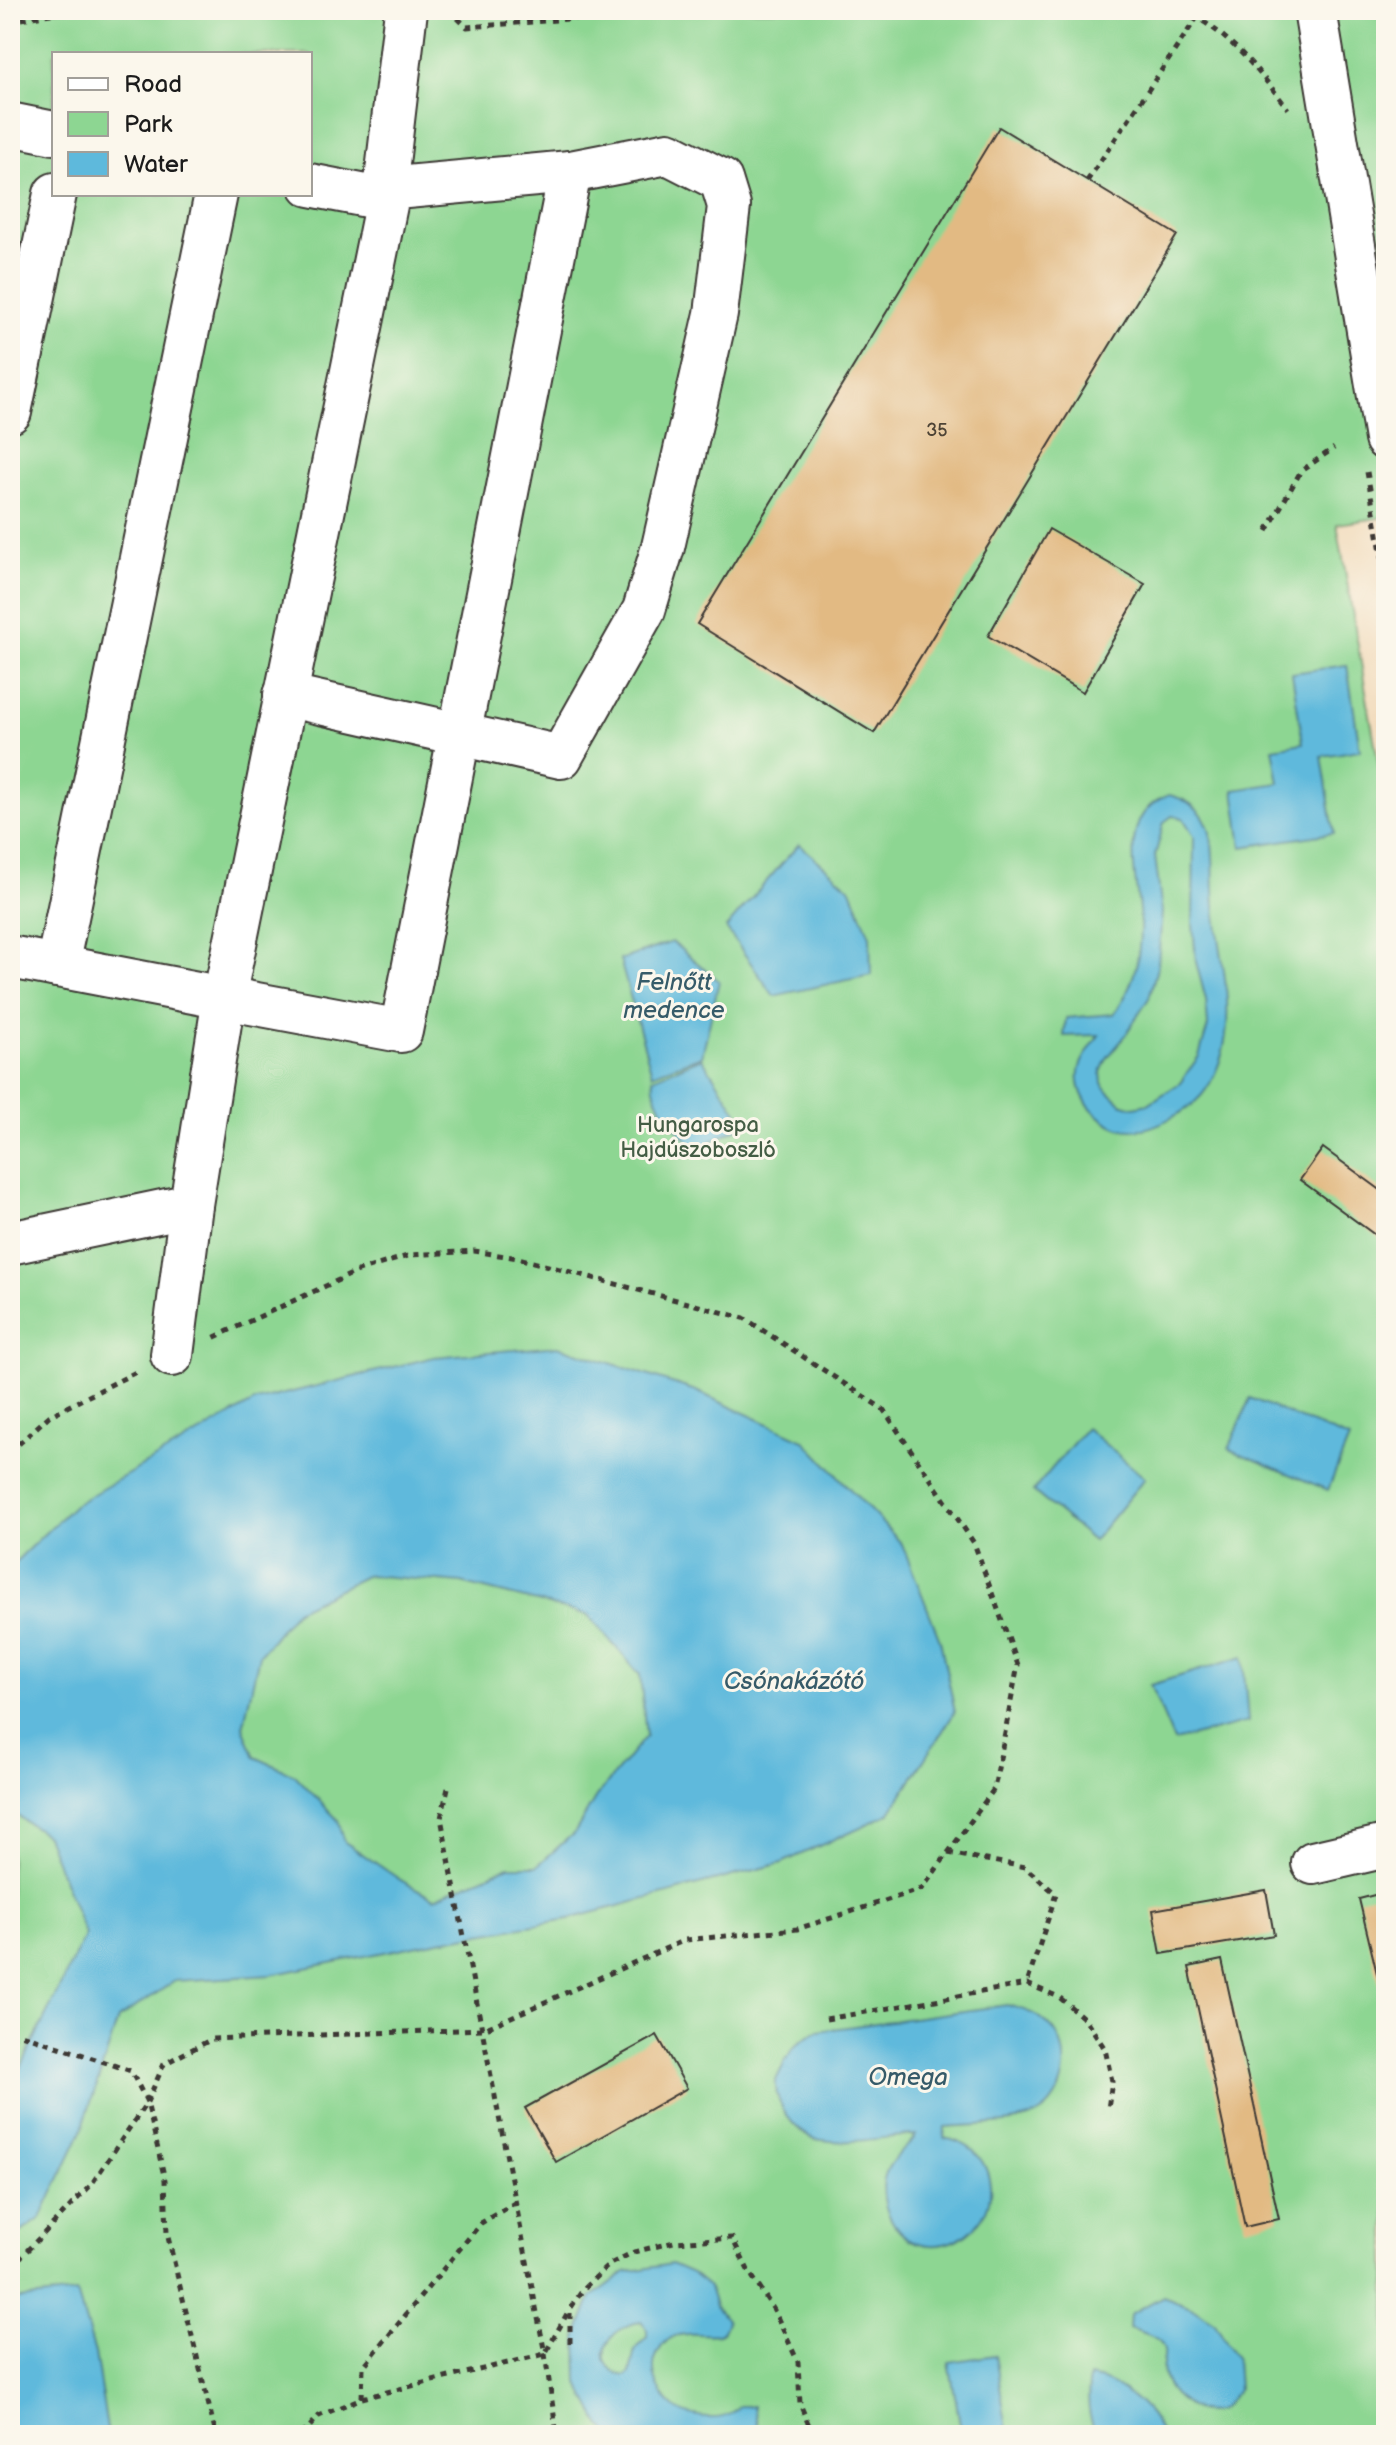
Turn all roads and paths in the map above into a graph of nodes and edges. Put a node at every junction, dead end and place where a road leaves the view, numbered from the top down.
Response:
1 (73, 10) edge
2 (406, 10) edge
3 (449, 10) edge
4 (685, 10) edge
5 (1202, 10) edge
6 (1315, 10) edge
7 (10, 21) edge
8 (10, 124) edge
9 (52, 133) edge
10 (570, 172) junction
11 (1087, 181) dead end
12 (312, 185) edge
13 (386, 194) junction
14 (55, 196) edge
15 (216, 196) edge
16 (10, 412) edge
17 (1386, 439) edge
18 (1334, 448) dead end
19 (1267, 531) dead end
20 (285, 695) junction
21 (460, 734) junction
22 (10, 957) edge
23 (57, 966) junction
24 (224, 998) junction
25 (191, 1205) junction
26 (10, 1243) edge
27 (172, 1355) junction
28 (10, 1452) edge
29 (448, 1788) dead end
30 (1386, 1846) edge
31 (948, 1853) junction
32 (1313, 1863) dead end
33 (1027, 1984) junction
34 (826, 2019) dead end
35 (484, 2029) junction
36 (10, 2035) edge
37 (147, 2102) junction
38 (1108, 2109) dead end
39 (516, 2202) junction
40 (10, 2268) edge
41 (570, 2309) junction
42 (570, 2343) dead end
43 (545, 2354) junction
44 (362, 2398) junction
45 (216, 2435) edge
46 (302, 2435) edge
47 (557, 2435) edge
48 (813, 2435) edge

1 - 7 path
2 - 13 street
3 - 4 path
5 - 11 path
6 - 17 street
8 - 9 street
10 - 13 street
10 - 21 street
10 - 21 street
12 - 13 street
13 - 20 street
14 - 16 street
15 - 23 street
18 - 19 path
20 - 21 street
20 - 24 street
21 - 24 street
22 - 23 street
23 - 24 street
24 - 25 street
25 - 26 street
25 - 27 street
27 - 28 path
27 - 31 path
29 - 35 path
30 - 32 street
31 - 33 path
31 - 35 path
33 - 34 path
33 - 38 path
35 - 37 path
35 - 39 path
36 - 37 path
37 - 40 path
37 - 45 path
39 - 43 path
39 - 44 path
41 - 42 path
41 - 43 path
41 - 48 path
43 - 44 path
43 - 47 path
44 - 46 path

